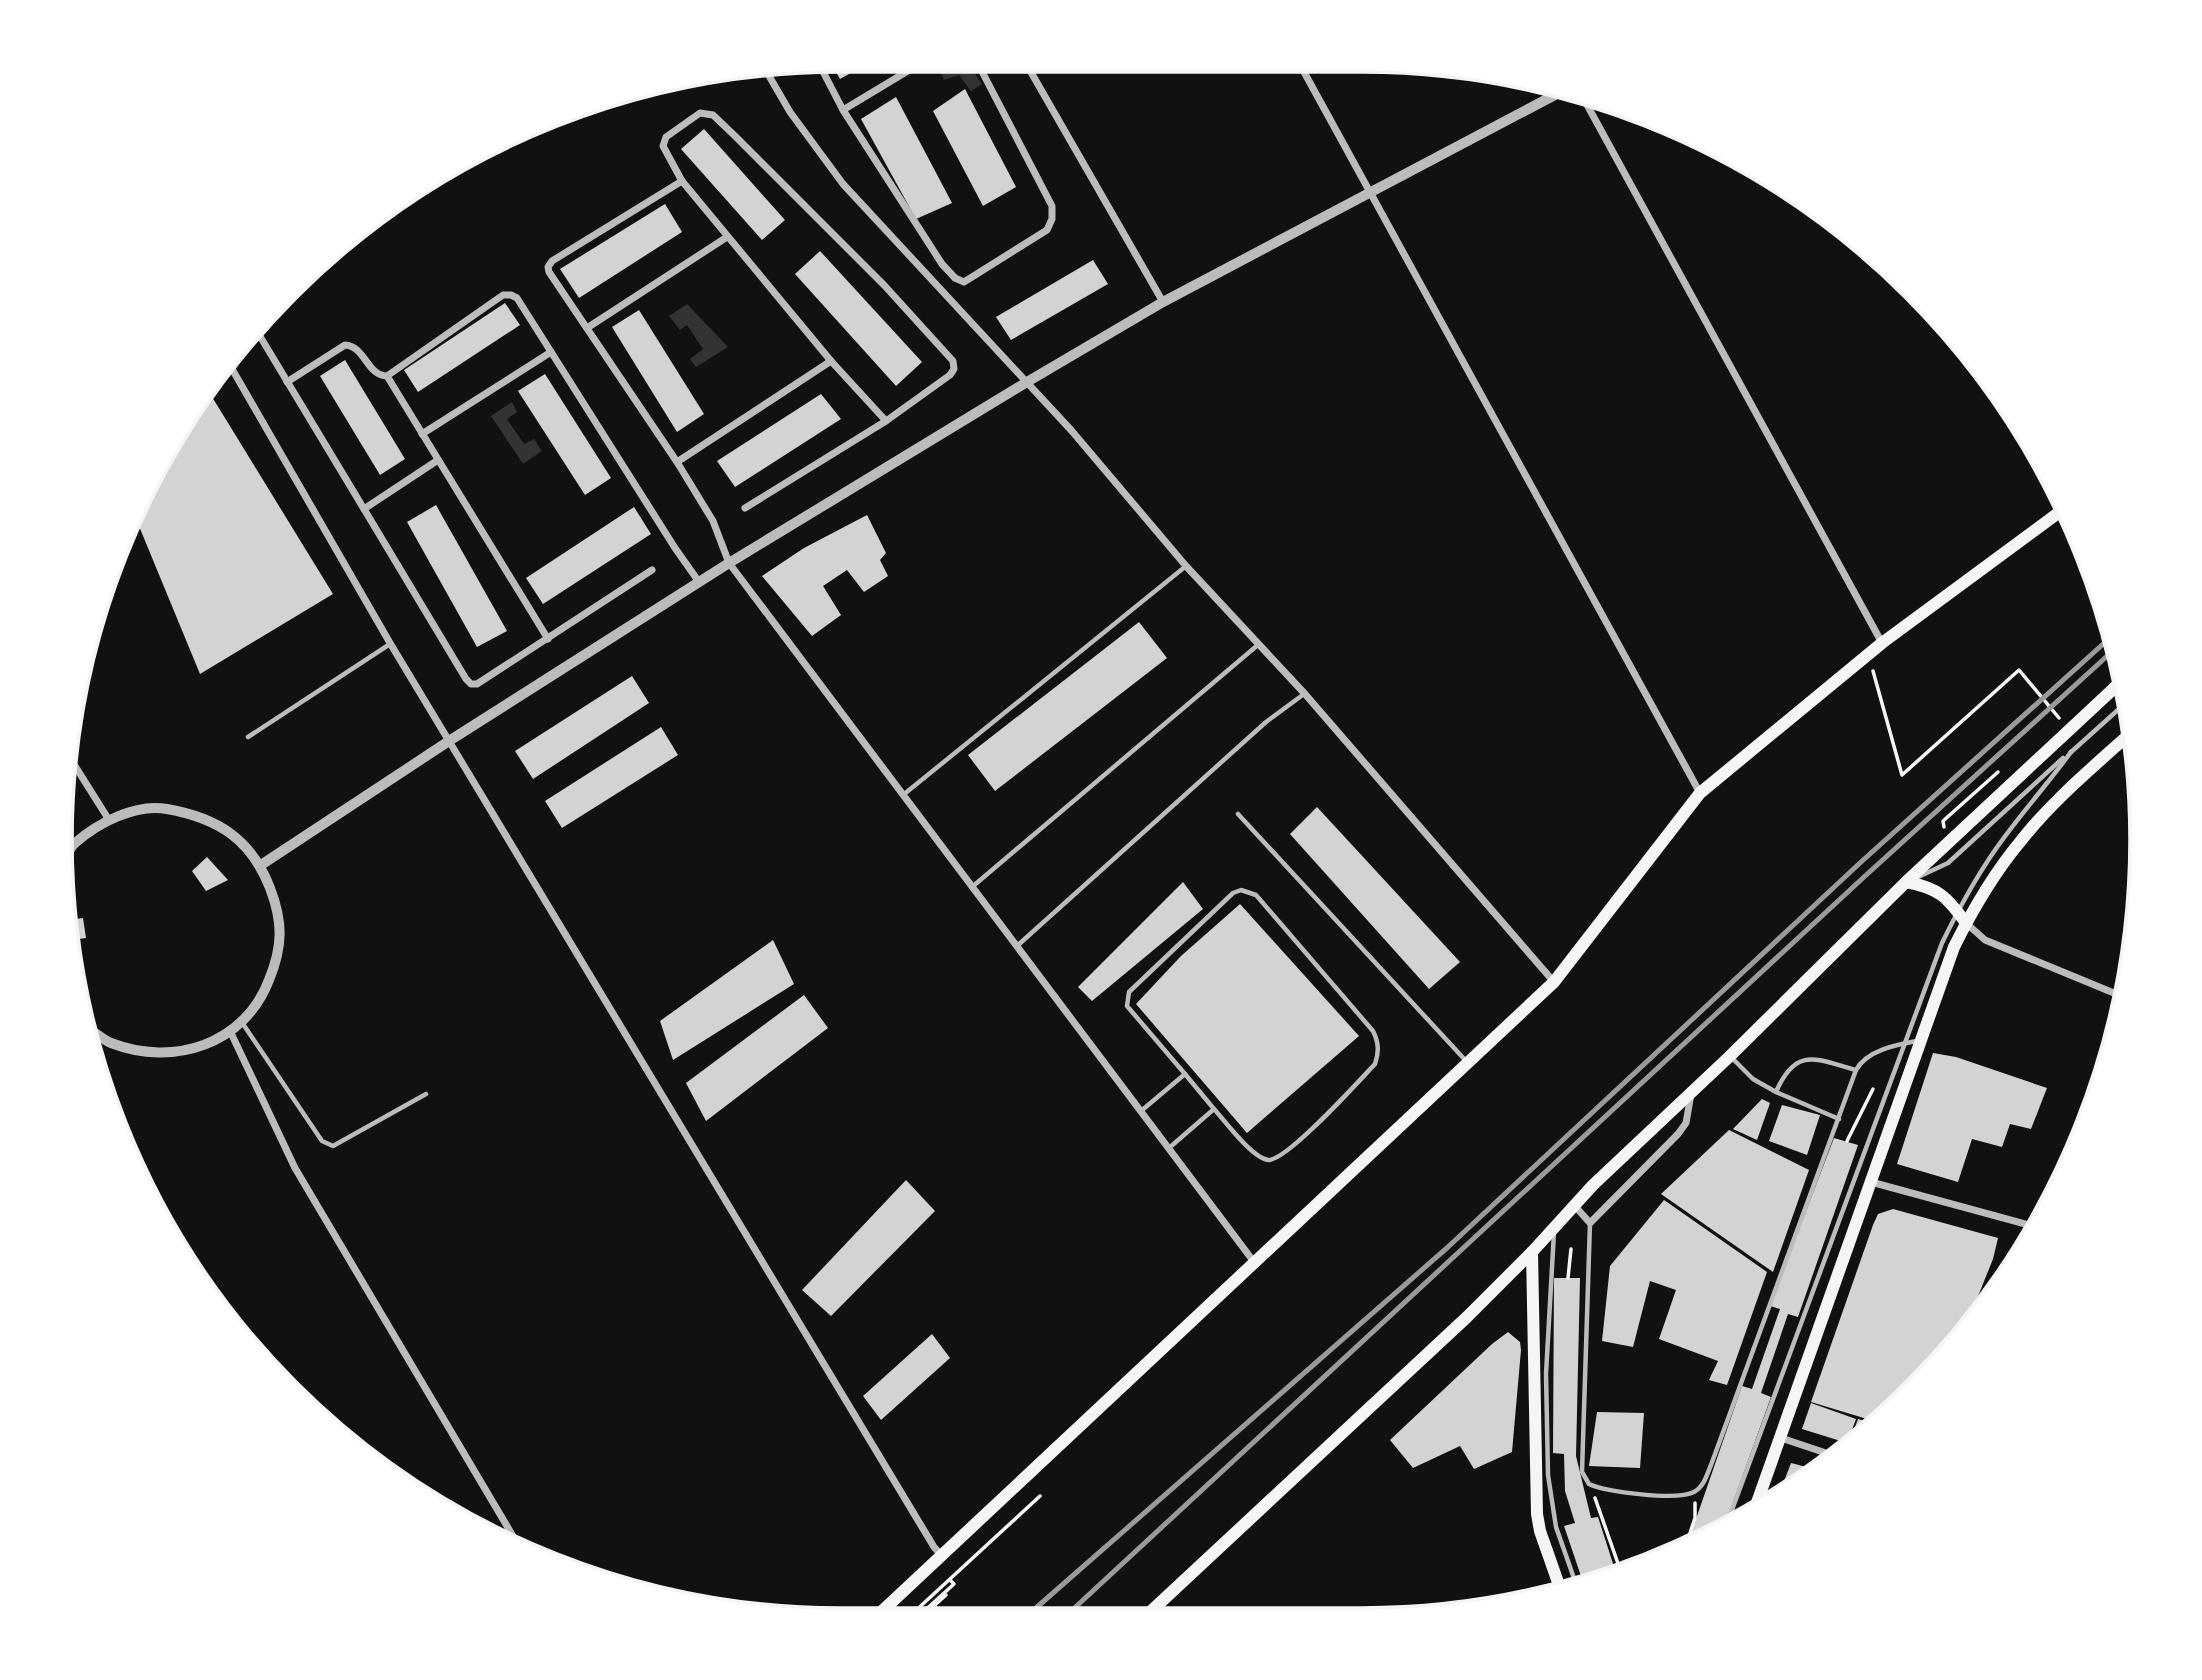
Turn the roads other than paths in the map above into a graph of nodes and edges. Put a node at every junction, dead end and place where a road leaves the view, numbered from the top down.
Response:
1 (823, 72) edge
2 (906, 72) edge
3 (982, 72) edge
4 (1031, 72) edge
5 (1304, 72) edge
6 (769, 75) edge
7 (1553, 96) edge
8 (1588, 106) edge
9 (843, 110) junction
10 (682, 181) junction
11 (1370, 193) junction
12 (727, 237) junction
13 (1163, 302) junction
14 (587, 328) junction
15 (260, 336) edge
16 (551, 352) junction
17 (831, 361) junction
18 (233, 370) edge
19 (387, 376) junction
20 (287, 382) junction
21 (1027, 382) junction
22 (886, 421) junction
23 (422, 434) junction
24 (438, 460) junction
25 (677, 463) junction
26 (745, 508) dead end
27 (364, 509) junction
28 (2057, 514) edge
29 (729, 563) junction
30 (1186, 566) junction
31 (652, 569) dead end
32 (699, 582) junction
33 (548, 639) junction
34 (390, 643) junction
35 (1882, 643) junction
36 (1259, 644) junction
37 (2115, 688) edge
38 (1305, 694) junction
39 (2118, 709) edge
40 (248, 737) dead end
41 (2124, 739) edge
42 (450, 741) junction
43 (2071, 752) junction
44 (75, 767) edge
45 (1700, 793) junction
46 (903, 795) junction
47 (1238, 814) dead end
48 (109, 820) junction
49 (72, 847) edge
50 (261, 865) junction
51 (1906, 883) junction
52 (972, 887) junction
53 (1958, 911) junction
54 (1966, 923) junction
55 (1017, 946) junction
56 (1554, 982) junction
57 (2114, 993) edge
58 (242, 1023) junction
59 (97, 1033) edge
60 (231, 1033) junction
61 (1922, 1040) junction
62 (1905, 1044) junction
63 (1730, 1056) junction
64 (1468, 1062) junction
65 (1856, 1070) junction
66 (1185, 1074) junction
67 (1776, 1092) junction
68 (1692, 1093) junction
69 (426, 1094) dead end
70 (1213, 1109) junction
71 (1141, 1111) junction
72 (1839, 1119) junction
73 (1168, 1148) junction
74 (1871, 1182) junction
75 (1574, 1205) junction
76 (1590, 1223) junction
77 (2027, 1224) edge
78 (1554, 1227) junction
79 (1532, 1252) junction
80 (1254, 1262) junction
81 (1781, 1438) junction
82 (1825, 1453) edge
83 (1759, 1497) edge
84 (1731, 1513) edge
85 (512, 1534) edge
86 (942, 1556) junction
87 (1574, 1578) edge
88 (1558, 1583) edge
89 (886, 1608) edge
90 (1154, 1608) edge

1 - 9 street
2 - 9 street
3 - 9 street
4 - 13 street
5 - 11 street
6 - 21 street
7 - 11 street
8 - 35 street
10 - 12 street
10 - 14 street
10 - 22 street
11 - 13 street
11 - 45 street
12 - 14 street
12 - 17 street
13 - 21 street
14 - 25 street
15 - 20 street
16 - 19 street
16 - 23 street
16 - 32 street
17 - 22 street
17 - 25 street
18 - 34 street
19 - 20 street
19 - 23 street
20 - 27 street
21 - 29 street
21 - 30 street
22 - 26 street
23 - 24 street
24 - 27 street
24 - 33 street
25 - 29 street
27 - 33 street
28 - 35 main road
29 - 32 street
29 - 46 street
30 - 36 street
30 - 46 lane
31 - 33 street
32 - 42 street
34 - 40 lane
34 - 42 street
35 - 45 main road
36 - 38 street
36 - 52 lane
37 - 51 main road
38 - 55 lane
38 - 56 street
39 - 43 lane
41 - 54 main road
42 - 50 street
42 - 86 street
43 - 51 lane
43 - 53 lane
44 - 48 street
45 - 56 main road
46 - 52 street
47 - 64 lane
48 - 49 street
48 - 50 street
50 - 58 street
51 - 53 main road
51 - 63 main road
52 - 55 street
53 - 54 main road
53 - 62 lane
54 - 57 street
54 - 61 main road
55 - 71 street
56 - 64 main road
58 - 60 street
58 - 69 lane
59 - 60 street
60 - 85 street
61 - 62 lane
61 - 74 main road
62 - 65 lane
62 - 84 lane
63 - 67 lane
63 - 68 main road
64 - 80 main road
65 - 67 lane
65 - 72 lane
66 - 70 lane
66 - 70 lane
66 - 71 lane
67 - 72 lane
68 - 75 main road
68 - 76 street
70 - 73 lane
71 - 73 street
72 - 76 lane
73 - 80 street
74 - 77 street
74 - 81 main road
75 - 76 street
75 - 78 main road
78 - 79 main road
78 - 87 lane
79 - 88 main road
79 - 90 main road
80 - 86 main road
81 - 82 street
81 - 83 main road
86 - 89 main road

